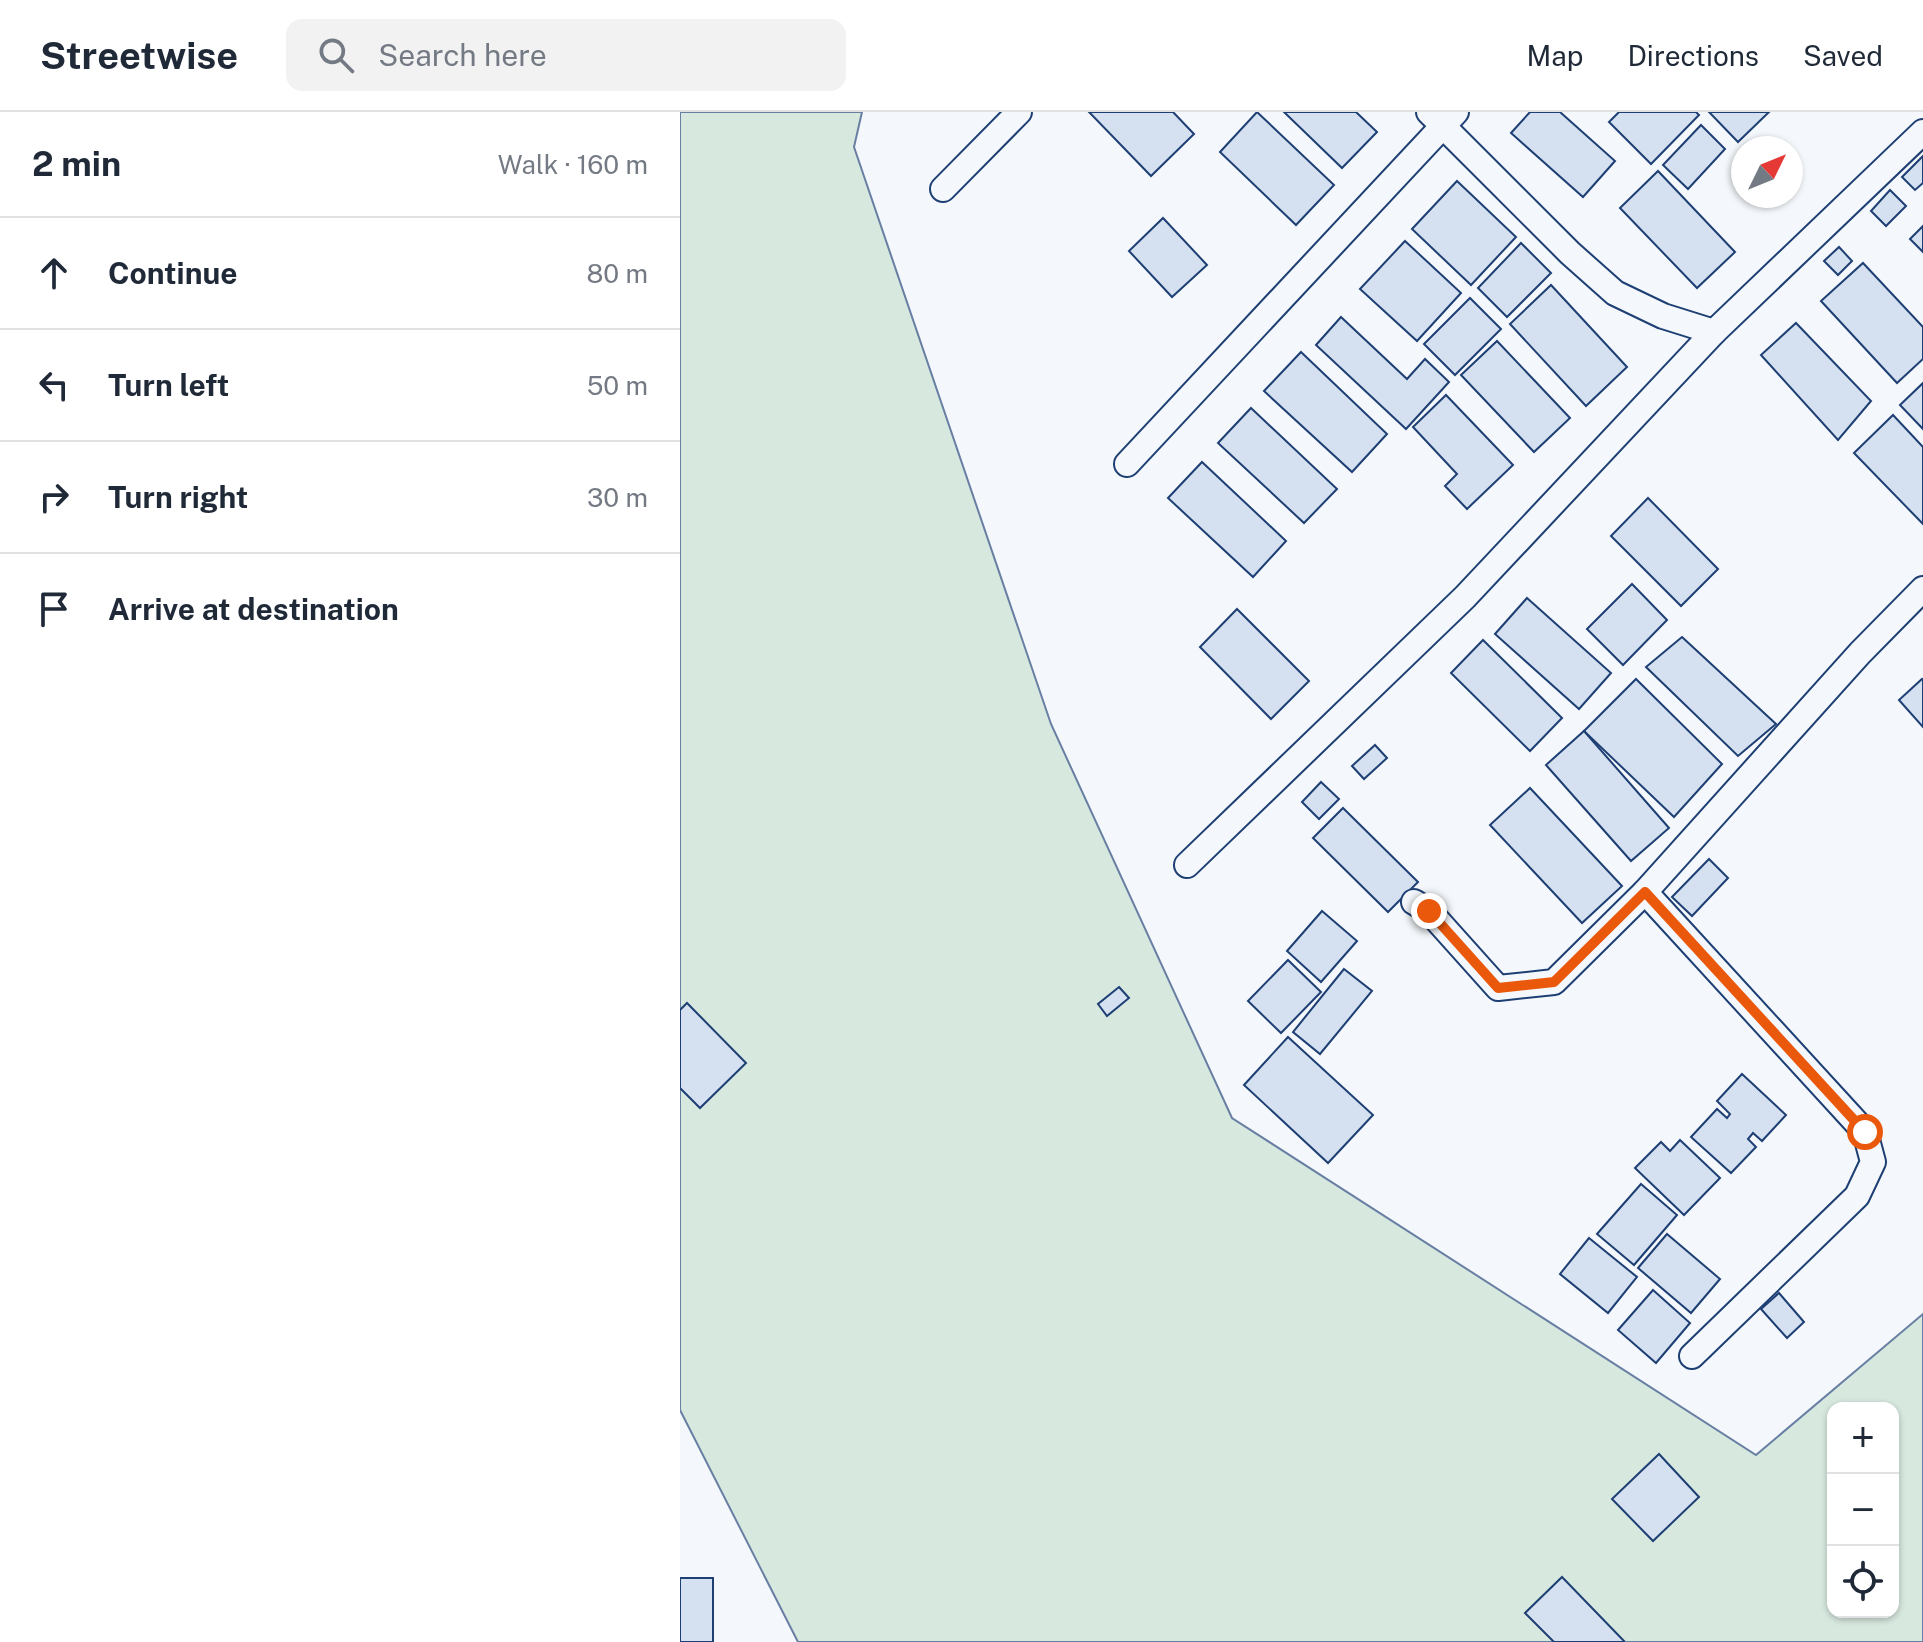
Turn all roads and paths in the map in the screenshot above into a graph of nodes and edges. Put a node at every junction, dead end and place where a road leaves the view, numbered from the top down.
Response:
1 (1019, 112) edge
2 (1443, 117) edge
3 (1923, 132) edge
4 (943, 189) dead end
5 (1714, 332) junction
6 (1127, 464) dead end
7 (1923, 589) edge
8 (1187, 865) dead end
9 (1645, 892) junction
10 (1414, 902) dead end
11 (1692, 1356) dead end

1 - 4 street
2 - 5 street
2 - 6 street
3 - 5 street
5 - 8 street
7 - 9 street
9 - 10 street
9 - 11 street

